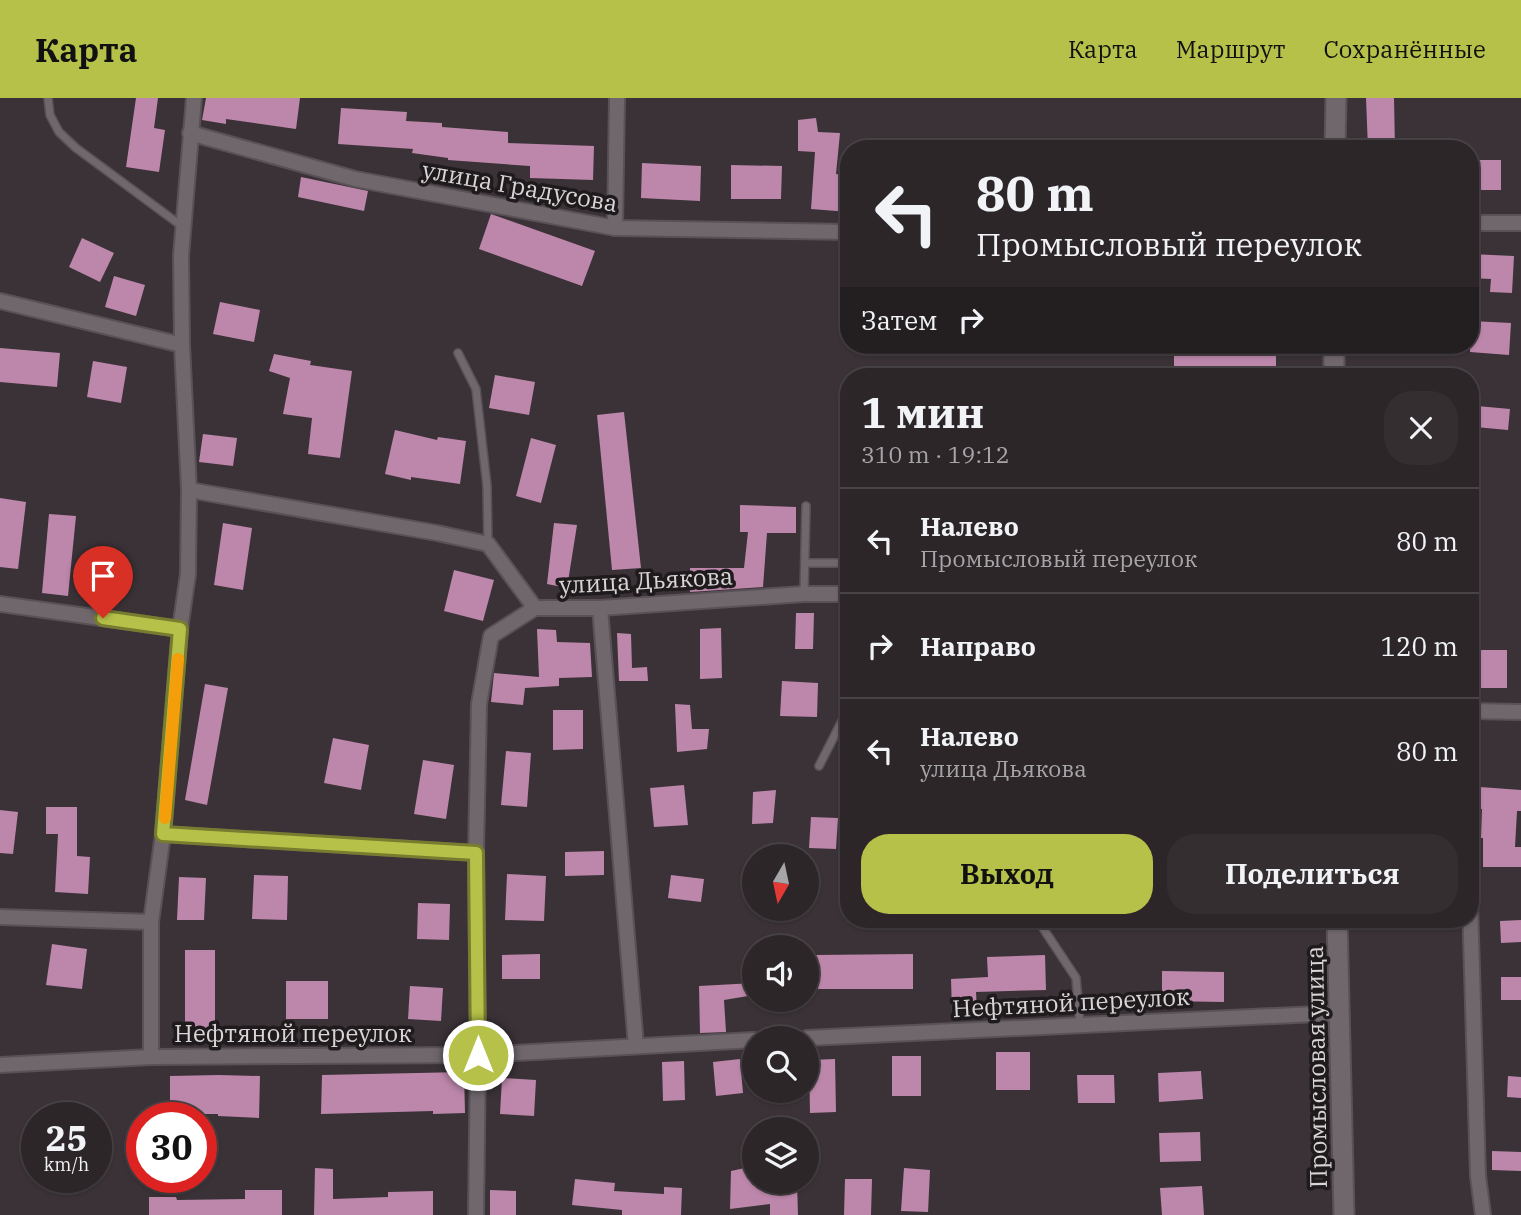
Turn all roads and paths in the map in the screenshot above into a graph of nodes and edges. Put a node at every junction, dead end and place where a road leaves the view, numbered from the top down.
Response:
1 (48, 98) edge
2 (194, 98) edge
3 (617, 98) edge
4 (1336, 98) edge
5 (190, 133) junction
6 (1335, 140) edge
7 (1479, 223) edge
8 (1521, 223) edge
9 (183, 228) junction
10 (615, 228) junction
11 (840, 232) edge
12 (0, 301) edge
13 (182, 345) junction
14 (458, 353) dead end
15 (189, 490) junction
16 (806, 506) dead end
17 (488, 544) junction
18 (805, 562) junction
19 (840, 563) edge
20 (804, 594) junction
21 (840, 594) edge
22 (0, 604) edge
23 (535, 608) junction
24 (600, 608) junction
25 (180, 629) junction
26 (1479, 711) edge
27 (1521, 712) edge
28 (840, 725) edge
29 (819, 766) dead end
30 (163, 834) junction
31 (476, 853) junction
32 (0, 917) edge
33 (151, 922) junction
34 (1043, 928) edge
35 (1337, 928) edge
36 (1471, 928) edge
37 (1338, 1013) junction
38 (1080, 1024) junction
39 (819, 1037) edge
40 (742, 1042) edge
41 (636, 1046) junction
42 (478, 1055) junction
43 (151, 1057) junction
44 (0, 1065) edge
45 (476, 1215) edge
46 (1344, 1215) edge
47 (1483, 1215) edge

1 - 9 lane
2 - 5 street
3 - 10 street
4 - 6 street
5 - 9 street
5 - 10 street, улица Градусова
7 - 8 street
9 - 13 street
10 - 11 street, улица Градусова
12 - 13 street
13 - 15 street
14 - 17 lane
15 - 17 street
15 - 25 street
16 - 18 lane
17 - 23 street, улица Дьякова
18 - 19 lane
18 - 20 lane
20 - 21 street, улица Дьякова
20 - 24 street, улица Дьякова
22 - 25 street
23 - 24 street, улица Дьякова
23 - 31 street
24 - 41 street
25 - 30 street
26 - 27 street
28 - 29 lane
30 - 31 street
30 - 33 street
31 - 42 street
32 - 33 street
33 - 43 street
34 - 38 lane
35 - 37 street, Промысловая улица
36 - 47 street
37 - 38 street, Нефтяной переулок
37 - 46 street, Промысловая улица
38 - 39 street, Нефтяной переулок
40 - 41 street, Нефтяной переулок
41 - 42 street, Нефтяной переулок
42 - 43 street, Нефтяной переулок
42 - 45 street
43 - 44 street, Нефтяной переулок

